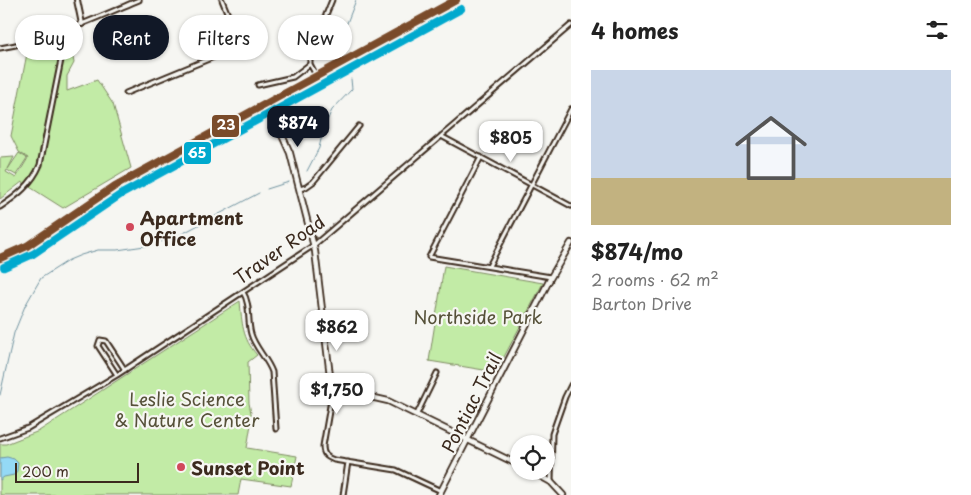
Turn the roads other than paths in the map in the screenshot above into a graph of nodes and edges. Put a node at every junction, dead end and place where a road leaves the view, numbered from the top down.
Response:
1 (77, 0) edge
2 (139, 0) edge
3 (222, 0) edge
4 (332, 0) edge
5 (456, 0) edge
6 (80, 15) edge
7 (228, 15) edge
8 (83, 24) edge
9 (571, 25) edge
10 (15, 45) edge
11 (0, 48) edge
12 (61, 60) edge
13 (206, 60) edge
14 (310, 64) junction
15 (317, 77) junction
16 (258, 85) dead end
17 (126, 93) dead end
18 (264, 106) junction
19 (571, 109) edge
20 (359, 126) dead end
21 (441, 136) junction
22 (481, 157) junction
23 (532, 185) junction
24 (300, 189) junction
25 (571, 206) edge
26 (0, 207) edge
27 (571, 244) edge
28 (314, 245) junction
29 (0, 258) edge
30 (489, 266) junction
31 (551, 277) junction
32 (243, 292) junction
33 (125, 370) junction
34 (437, 373) dead end
35 (117, 375) junction
36 (571, 385) edge
37 (336, 388) junction
38 (417, 414) junction
39 (276, 429) dead end
40 (0, 438) edge
41 (467, 439) junction
42 (510, 460) edge
43 (348, 462) junction
44 (547, 480) edge
45 (551, 482) junction
46 (440, 493) edge
47 (343, 495) edge
48 (563, 495) edge

1 - 6 street
2 - 8 street
3 - 7 street
4 - 14 street
5 - 15 main road
9 - 21 street, Traver Road
10 - 11 street
12 - 26 street
13 - 17 street
14 - 15 street
14 - 16 street
15 - 18 main road
18 - 24 main road
18 - 29 main road
19 - 23 street
20 - 24 street
21 - 22 street
21 - 28 street, Traver Road
22 - 23 street
22 - 30 street
23 - 25 street
23 - 30 street
24 - 28 main road
27 - 31 main road, Pontiac Trail
28 - 32 street, Traver Road
28 - 37 main road
30 - 31 street
31 - 41 main road, Pontiac Trail
32 - 33 street, Traver Road
32 - 39 street
33 - 35 street, Traver Road
33 - 35 street
34 - 38 street
35 - 40 street, Traver Road
36 - 45 street
37 - 38 main road
37 - 43 street
38 - 41 main road
41 - 42 main road
41 - 46 main road, Pontiac Trail
43 - 46 street
43 - 47 street
44 - 45 main road
45 - 48 main road

